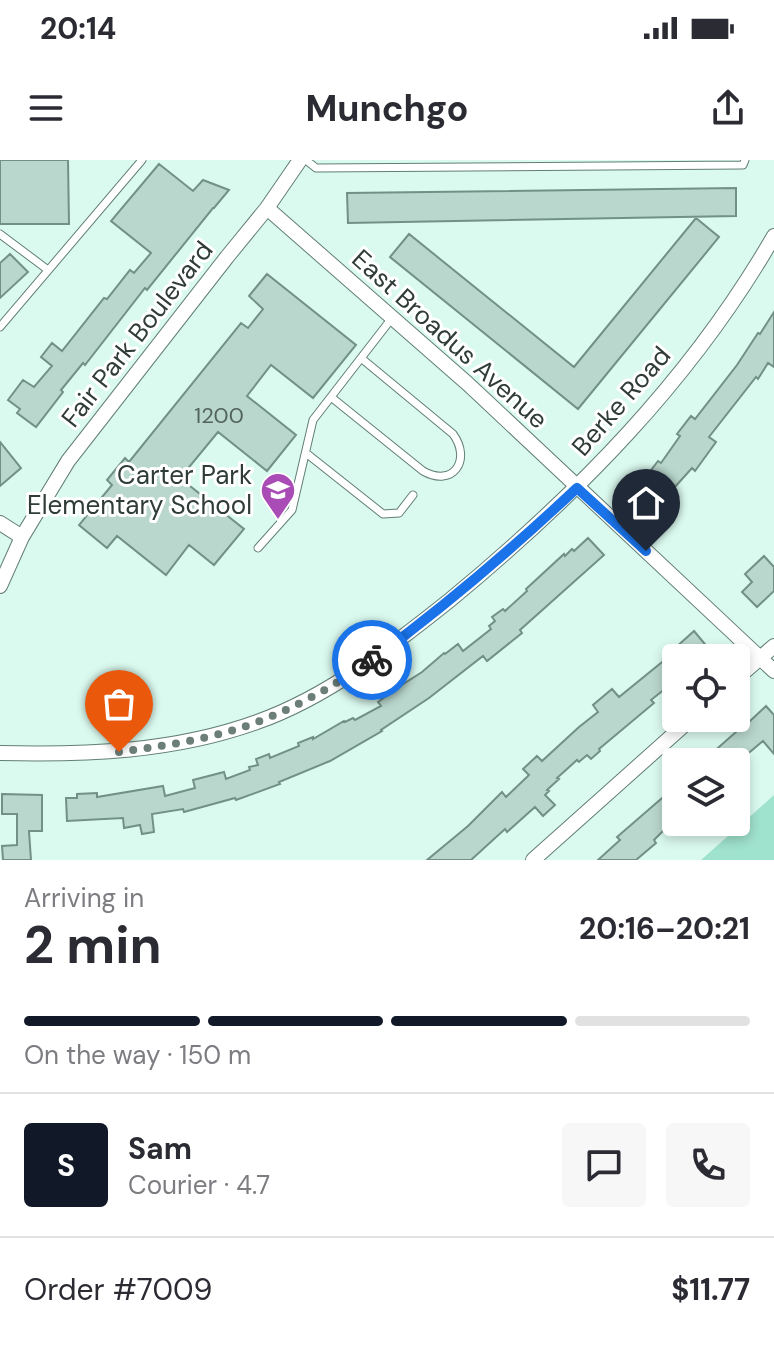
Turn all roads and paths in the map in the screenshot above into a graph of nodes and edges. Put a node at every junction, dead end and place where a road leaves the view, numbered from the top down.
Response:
1 (142, 160) edge
2 (303, 160) edge
3 (745, 160) edge
4 (413, 164) edge
5 (267, 208) junction
6 (0, 234) edge
7 (774, 236) edge
8 (48, 270) junction
9 (392, 318) junction
10 (0, 327) edge
11 (361, 358) junction
12 (331, 397) junction
13 (306, 453) junction
14 (577, 488) junction
15 (413, 495) dead end
16 (0, 523) edge
17 (22, 537) junction
18 (258, 548) dead end
19 (0, 586) edge
20 (774, 646) edge
21 (760, 658) junction
22 (750, 667) edge
23 (774, 671) edge
24 (676, 732) edge
25 (0, 753) edge
26 (533, 860) edge

1 - 8 lane
2 - 4 lane
2 - 5 street, Fair Park Boulevard
3 - 4 lane
5 - 9 street, East Broadus Avenue
5 - 17 street, Fair Park Boulevard
6 - 8 lane
7 - 14 street, Berke Road
8 - 10 lane
9 - 11 lane
9 - 14 street, East Broadus Avenue
11 - 12 lane
11 - 12 lane
12 - 13 lane
13 - 15 lane
13 - 18 lane
14 - 21 street, East Broadus Avenue
14 - 25 street, Berke Road
16 - 17 street
17 - 19 street, Fair Park Boulevard
20 - 21 street
21 - 22 street
21 - 23 street, East Broadus Avenue
24 - 26 street

